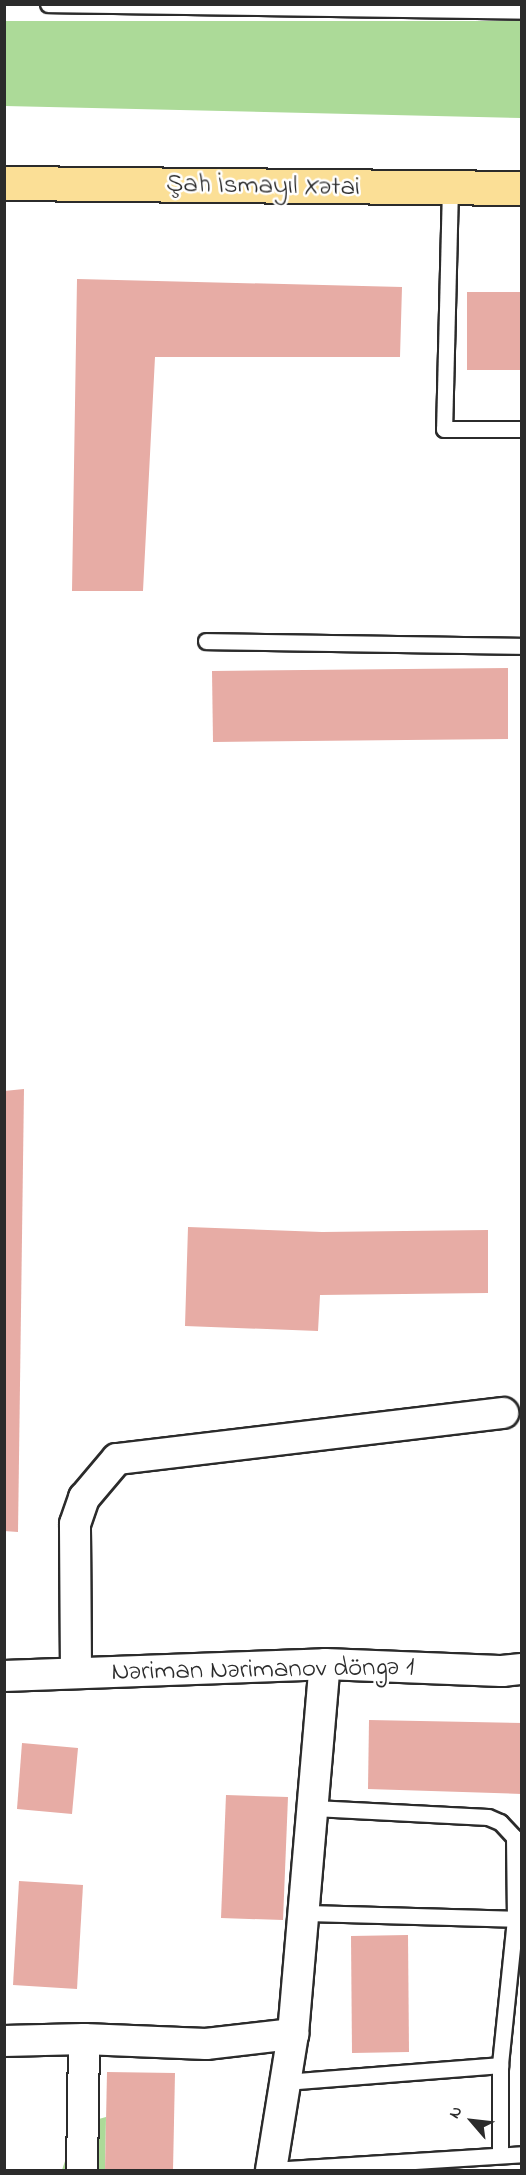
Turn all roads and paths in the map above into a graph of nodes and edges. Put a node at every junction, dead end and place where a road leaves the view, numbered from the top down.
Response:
1 (48, 4) edge
2 (522, 11) edge
3 (4, 183) edge
4 (450, 187) junction
5 (522, 188) edge
6 (522, 429) edge
7 (206, 641) dead end
8 (522, 646) edge
9 (503, 1413) dead end
10 (325, 1664) junction
11 (522, 1669) edge
12 (76, 1672) junction
13 (4, 1676) edge
14 (314, 1808) junction
15 (306, 1913) junction
16 (515, 1919) junction
17 (293, 2034) junction
18 (84, 2039) junction
19 (4, 2041) edge
20 (500, 2065) junction
21 (286, 2082) junction
22 (500, 2154) junction
23 (522, 2154) edge
24 (82, 2170) edge
25 (271, 2170) edge

1 - 2 lane
3 - 4 main road, Şah İsmayıl Xətai
4 - 5 main road, Şah İsmayıl Xətai
4 - 6 lane
7 - 8 lane
9 - 12 street
10 - 11 street, Nəriman Nərimanov döngə 1
10 - 12 street, Nəriman Nərimanov döngə 1
10 - 14 street
12 - 13 street, Nəriman Nərimanov döngə 1
14 - 15 street
14 - 16 lane
15 - 16 lane
15 - 17 street
16 - 20 lane
17 - 18 street
17 - 21 street
18 - 19 street
18 - 24 street
20 - 21 lane
20 - 22 lane
21 - 25 street
22 - 23 lane
22 - 25 lane

